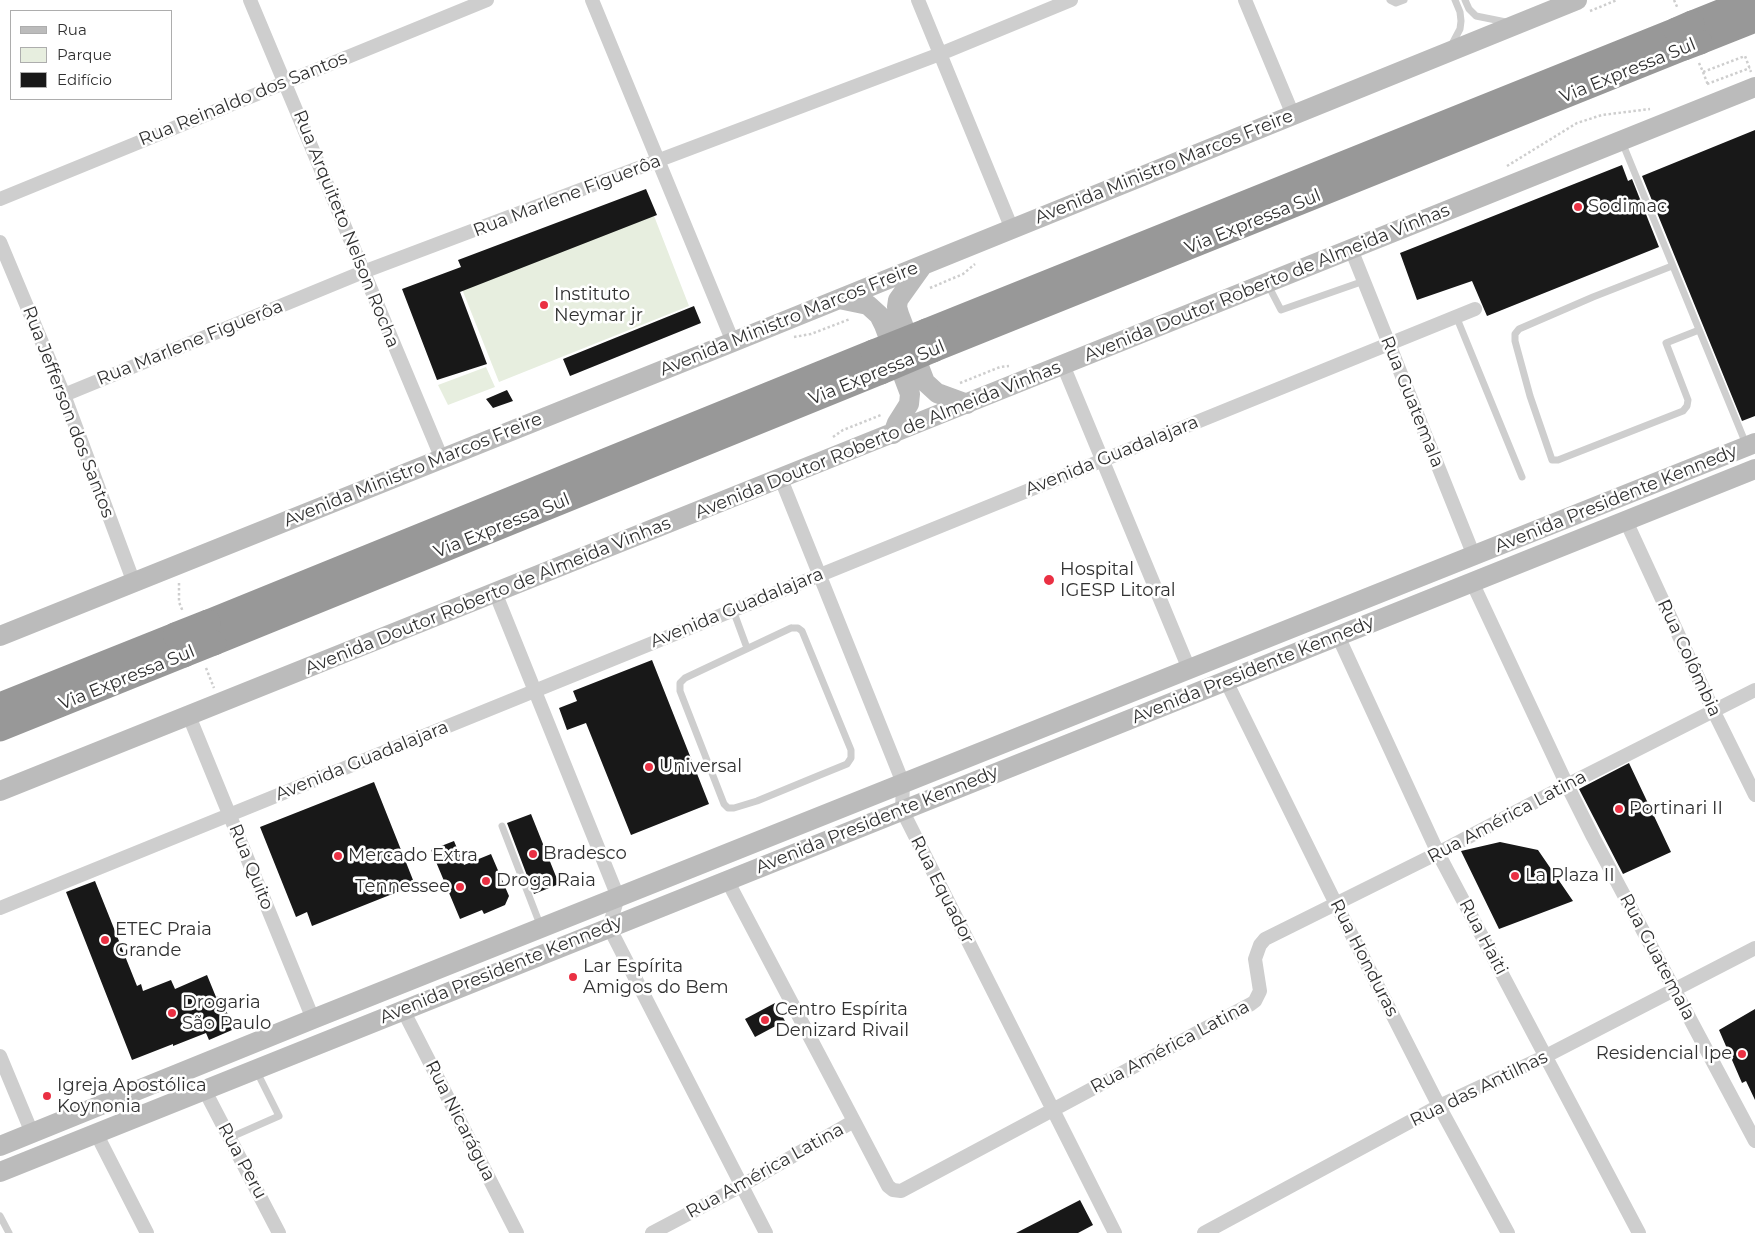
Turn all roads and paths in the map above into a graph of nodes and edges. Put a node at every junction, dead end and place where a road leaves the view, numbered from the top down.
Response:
1 (250, 0) edge
2 (487, 0) edge
3 (592, 0) edge
4 (918, 0) edge
5 (1071, 0) edge
6 (1245, 0) edge
7 (1390, 0) edge
8 (1404, 0) edge
9 (1455, 0) edge
10 (1465, 0) edge
11 (1577, 0) edge
12 (1750, 0) edge
13 (1755, 20) edge
14 (1516, 24) junction
15 (1688, 36) junction
16 (1448, 52) junction
17 (940, 54) junction
18 (1750, 68) dead end
19 (286, 81) junction
20 (1707, 84) dead end
21 (1755, 87) edge
22 (1293, 115) junction
23 (1621, 141) junction
24 (658, 162) junction
25 (0, 199) edge
26 (1012, 229) junction
27 (0, 242) edge
28 (1351, 249) junction
29 (923, 265) junction
30 (1672, 266) junction
31 (363, 272) junction
32 (1364, 280) junction
33 (1267, 283) junction
34 (839, 299) junction
35 (1475, 309) dead end
36 (1456, 316) junction
37 (1699, 330) junction
38 (733, 342) junction
39 (1389, 344) junction
40 (1063, 365) junction
41 (64, 395) junction
42 (967, 404) junction
43 (893, 434) junction
44 (1751, 445) edge
45 (442, 459) junction
46 (1102, 460) junction
47 (1755, 469) edge
48 (1522, 477) dead end
49 (782, 479) junction
50 (1626, 521) junction
51 (1474, 556) junction
52 (820, 575) junction
53 (1472, 582) junction
54 (134, 583) junction
55 (495, 592) junction
56 (733, 610) junction
57 (0, 636) edge
58 (1338, 636) junction
59 (179, 645) junction
60 (747, 648) junction
61 (1189, 669) junction
62 (1226, 680) junction
63 (1755, 690) edge
64 (534, 691) junction
65 (0, 705) edge
66 (1714, 712) junction
67 (189, 716) junction
68 (0, 729) edge
69 (903, 783) junction
70 (1567, 785) junction
71 (0, 791) edge
72 (1755, 795) edge
73 (902, 810) junction
74 (230, 815) junction
75 (502, 826) dead end
76 (1438, 853) junction
77 (727, 880) junction
78 (618, 897) junction
79 (1336, 904) junction
80 (0, 908) edge
81 (609, 927) junction
82 (541, 928) junction
83 (1755, 948) edge
84 (1674, 989) junction
85 (403, 1010) junction
86 (313, 1019) junction
87 (0, 1056) edge
88 (1546, 1056) junction
89 (255, 1069) junction
90 (204, 1089) junction
91 (1439, 1106) junction
92 (1052, 1110) junction
93 (854, 1121) junction
94 (32, 1133) junction
95 (96, 1133) junction
96 (230, 1138) junction
97 (1755, 1141) edge
98 (0, 1146) edge
99 (0, 1172) edge
100 (741, 1186) junction
101 (0, 1216) edge
102 (9, 1233) edge
103 (148, 1233) edge
104 (279, 1233) edge
105 (517, 1233) edge
106 (652, 1233) edge
107 (766, 1233) edge
108 (1115, 1233) edge
109 (1204, 1233) edge
110 (1508, 1233) edge
111 (1639, 1233) edge

1 - 19 street, Rua Arquiteto Nelson Rocha
2 - 19 street, Rua Reinaldo dos Santos
3 - 24 street
4 - 17 street
5 - 17 street, Rua Marlene Figuerôa
6 - 22 street
7 - 8 lane
9 - 16 lane
10 - 14 lane
11 - 14 main road, Avenida Ministro Marcos Freire
12 - 15 highway, Via Expressa Sul
13 - 15 highway, Via Expressa Sul
14 - 16 main road, Avenida Ministro Marcos Freire
15 - 59 highway, Via Expressa Sul, bridge
16 - 22 main road, Avenida Ministro Marcos Freire
17 - 24 street, Rua Marlene Figuerôa
17 - 26 street
18 - 20 path
19 - 25 street, Rua Reinaldo dos Santos
19 - 31 street, Rua Arquiteto Nelson Rocha
21 - 23 main road, Avenida Doutor Roberto de Almeida Vinhas
22 - 26 main road, Avenida Ministro Marcos Freire
23 - 28 main road, Avenida Doutor Roberto de Almeida Vinhas
23 - 30 lane
24 - 31 street, Rua Marlene Figuerôa
24 - 38 street
26 - 29 main road, Avenida Ministro Marcos Freire
27 - 41 street, Rua Jefferson dos Santos
28 - 32 street, Rua Guatemala
28 - 33 main road, Avenida Doutor Roberto de Almeida Vinhas
29 - 34 main road, Avenida Ministro Marcos Freire
29 - 42 main road
30 - 37 lane
30 - 37 lane
31 - 41 street, Rua Marlene Figuerôa
31 - 45 street, Rua Arquiteto Nelson Rocha
32 - 33 lane
32 - 39 street, Rua Guatemala
33 - 40 main road, Avenida Doutor Roberto de Almeida Vinhas
34 - 38 main road, Avenida Ministro Marcos Freire
34 - 43 main road
35 - 36 street, Avenida Guadalajara
36 - 39 street, Avenida Guadalajara
36 - 48 lane
37 - 44 lane
38 - 45 main road, Avenida Ministro Marcos Freire
39 - 46 street, Avenida Guadalajara
39 - 51 street, Rua Guatemala
40 - 42 main road, Avenida Doutor Roberto de Almeida Vinhas
40 - 46 street
41 - 54 street, Rua Jefferson dos Santos
42 - 43 main road, Avenida Doutor Roberto de Almeida Vinhas
43 - 49 main road, Avenida Doutor Roberto de Almeida Vinhas
44 - 51 main road, Avenida Presidente Kennedy
45 - 54 main road, Avenida Ministro Marcos Freire
46 - 52 street, Avenida Guadalajara
46 - 61 street
47 - 50 main road, Avenida Presidente Kennedy
49 - 52 street, Rua Equador
49 - 55 main road, Avenida Doutor Roberto de Almeida Vinhas
50 - 53 main road, Avenida Presidente Kennedy
50 - 66 street, Rua Colômbia
51 - 61 main road, Avenida Presidente Kennedy
52 - 56 street, Avenida Guadalajara
52 - 69 street, Rua Equador
53 - 58 main road, Avenida Presidente Kennedy
53 - 70 street, Rua Guatemala
54 - 57 main road, Avenida Ministro Marcos Freire
55 - 64 street
55 - 67 main road, Avenida Doutor Roberto de Almeida Vinhas
56 - 60 lane
56 - 64 street, Avenida Guadalajara
58 - 62 main road, Avenida Presidente Kennedy
58 - 76 street, Rua Haiti
59 - 65 highway, Via Expressa Sul
59 - 68 highway, Via Expressa Sul
60 - 60 lane
61 - 69 main road, Avenida Presidente Kennedy
62 - 73 main road, Avenida Presidente Kennedy
62 - 79 street, Rua Honduras
63 - 66 street, Rua América Latina
64 - 74 street, Avenida Guadalajara
64 - 78 street
66 - 70 street, Rua América Latina
66 - 72 street, Rua Colômbia
67 - 71 main road, Avenida Doutor Roberto de Almeida Vinhas
67 - 74 street, Rua Quito
69 - 73 street, Rua Equador
69 - 78 main road, Avenida Presidente Kennedy
70 - 76 street, Rua América Latina
70 - 84 street, Rua Guatemala
73 - 77 main road, Avenida Presidente Kennedy
73 - 92 street, Rua Equador
74 - 80 street, Avenida Guadalajara
74 - 86 street, Rua Quito
75 - 82 lane
76 - 79 street, Rua América Latina
76 - 88 street, Rua Haiti
77 - 81 main road, Avenida Presidente Kennedy
77 - 93 street
78 - 81 street
78 - 82 main road, Avenida Presidente Kennedy
79 - 91 street, Rua Honduras
79 - 92 street, Rua América Latina
81 - 85 main road, Avenida Presidente Kennedy
81 - 100 street
82 - 86 main road, Avenida Presidente Kennedy
83 - 84 street, Rua das Antilhas
84 - 88 street, Rua das Antilhas
84 - 97 street, Rua Guatemala
85 - 89 main road, Avenida Presidente Kennedy
85 - 105 street, Rua Nicarágua
86 - 94 main road, Avenida Presidente Kennedy
87 - 94 street
88 - 91 street, Rua das Antilhas
88 - 111 street, Rua Haiti
89 - 90 main road, Avenida Presidente Kennedy
89 - 96 lane
90 - 95 main road, Avenida Presidente Kennedy
90 - 96 street, Rua Peru
91 - 109 street, Rua das Antilhas
91 - 110 street, Rua Honduras
92 - 93 street, Rua América Latina
92 - 108 street, Rua Equador
93 - 100 street, Rua América Latina
94 - 98 main road, Avenida Presidente Kennedy
95 - 99 main road, Avenida Presidente Kennedy
95 - 103 street
96 - 104 street, Rua Peru
100 - 106 street, Rua América Latina
100 - 107 street
101 - 102 lane

